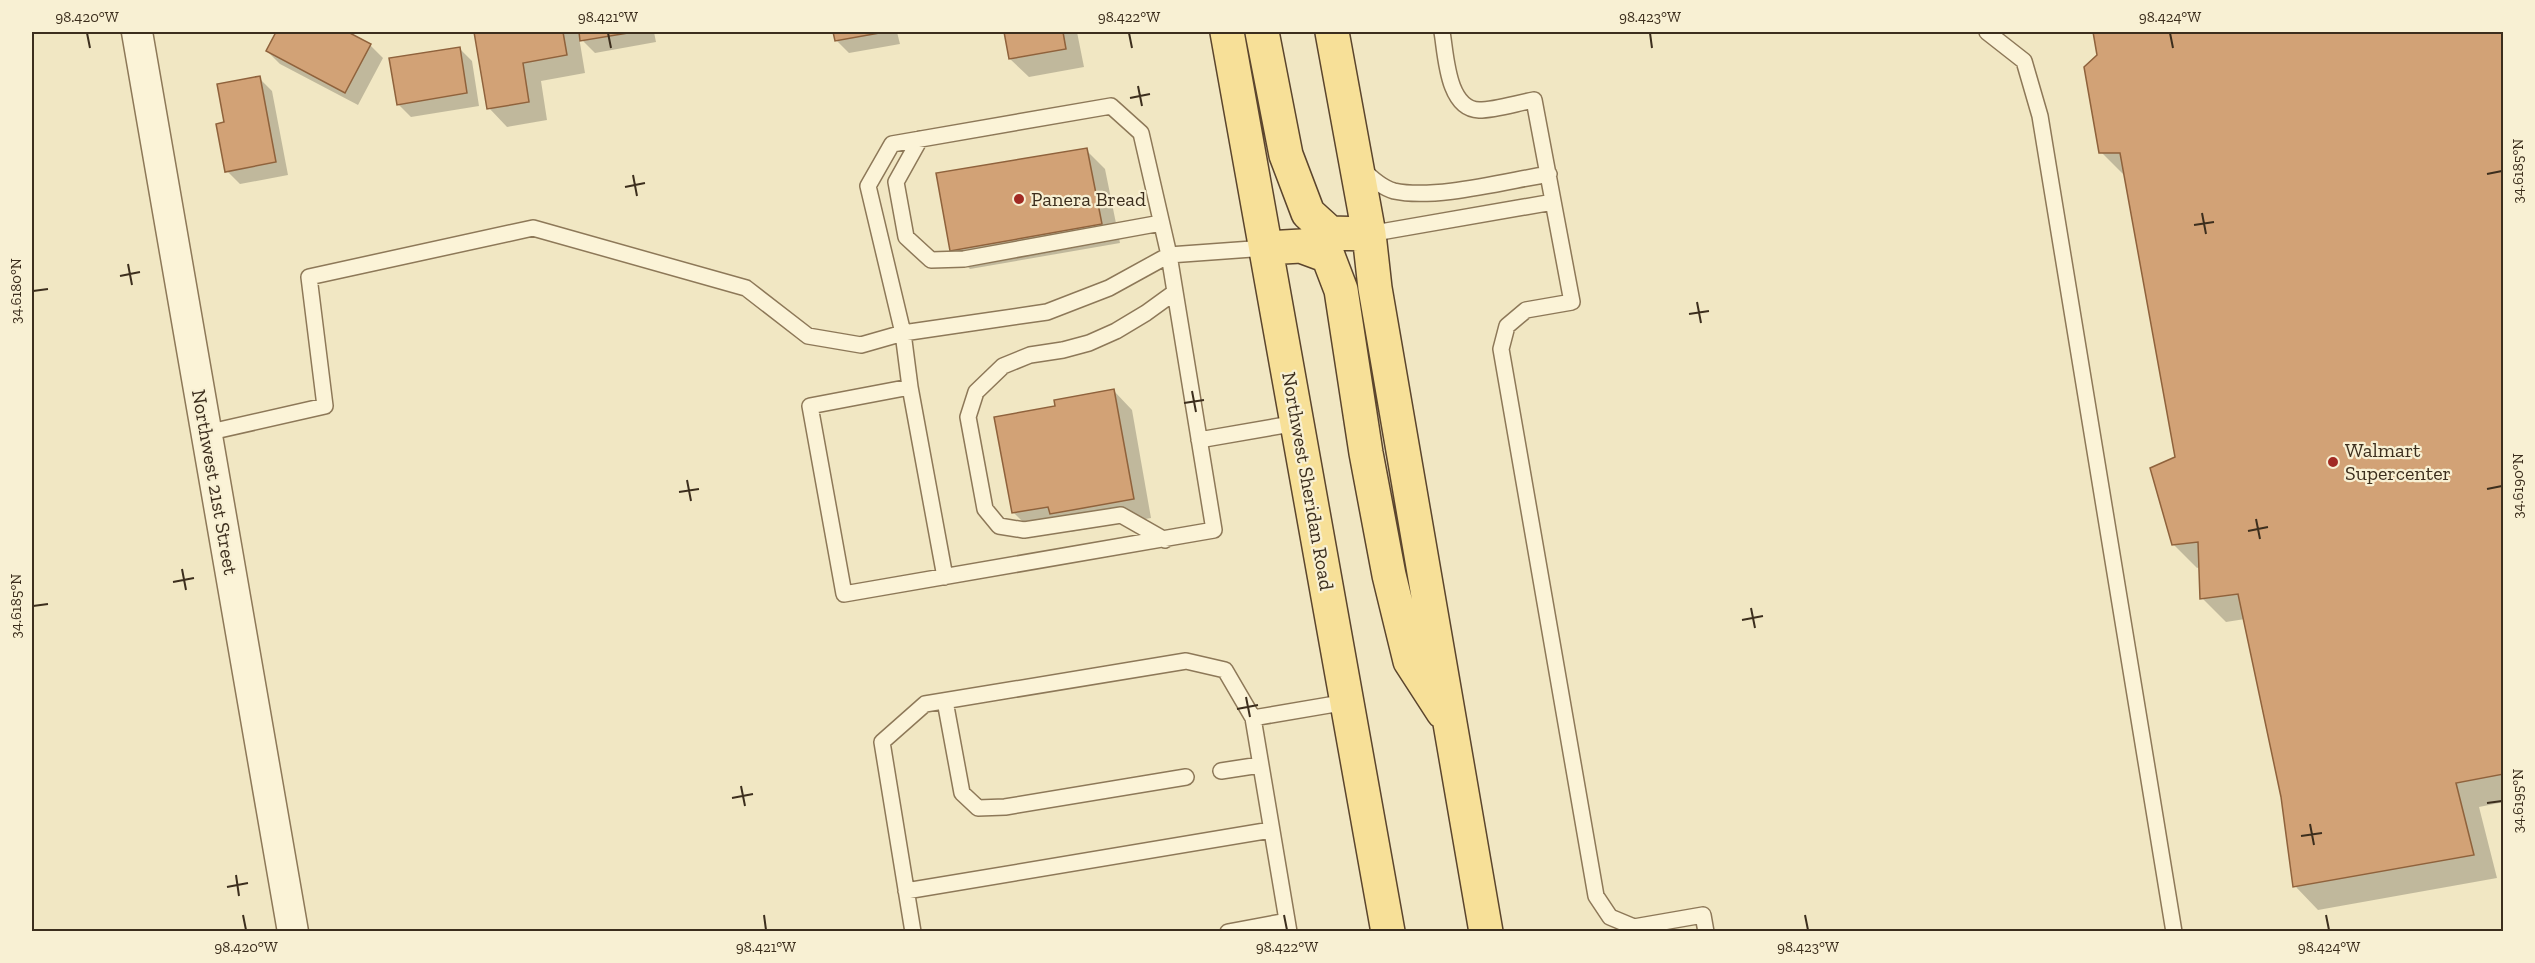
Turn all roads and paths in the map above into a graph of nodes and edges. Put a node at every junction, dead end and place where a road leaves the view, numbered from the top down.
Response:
1 (137, 32) edge
2 (1227, 32) edge
3 (1263, 32) edge
4 (1332, 32) edge
5 (1442, 32) edge
6 (1987, 32) edge
7 (920, 139) junction
8 (1354, 161) junction
9 (1548, 174) junction
10 (1553, 202) junction
11 (1161, 223) junction
12 (1369, 234) junction
13 (1266, 248) junction
14 (1168, 255) junction
15 (1174, 292) junction
16 (903, 333) junction
17 (910, 387) junction
18 (1297, 423) junction
19 (206, 433) junction
20 (1199, 440) junction
21 (1165, 540) junction
22 (945, 577) junction
23 (945, 701) junction
24 (1347, 702) junction
25 (1253, 718) junction
26 (1450, 724) junction
27 (1260, 765) junction
28 (1221, 771) dead end
29 (1186, 777) dead end
30 (1271, 830) junction
31 (906, 891) junction
32 (1288, 926) edge
33 (293, 932) edge
34 (913, 932) edge
35 (1228, 932) edge
36 (1388, 932) edge
37 (1485, 932) edge
38 (1706, 932) edge
39 (2174, 932) edge

1 - 19 street, Northwest 21st Street
2 - 13 main road, Northwest Sheridan Road
3 - 12 main road
4 - 8 main road
5 - 9 lane
6 - 39 lane
7 - 11 lane
7 - 11 lane
7 - 16 lane
8 - 9 lane
8 - 12 main road
9 - 10 lane
10 - 12 lane
10 - 38 lane
11 - 14 lane
12 - 26 main road
13 - 14 lane
13 - 18 main road, Northwest Sheridan Road
13 - 26 main road
14 - 15 lane
14 - 16 lane
15 - 20 lane
15 - 21 lane
16 - 17 lane
16 - 19 lane
17 - 22 lane
17 - 22 lane
18 - 20 lane
18 - 24 main road, Northwest Sheridan Road
19 - 33 street, Northwest 21st Street
20 - 21 lane
21 - 22 lane
23 - 25 lane
23 - 29 lane
23 - 31 lane
24 - 25 lane
24 - 36 main road, Northwest Sheridan Road
25 - 27 lane
26 - 37 main road
27 - 28 lane
27 - 30 lane
30 - 31 lane
30 - 32 lane
31 - 34 lane
32 - 35 lane

